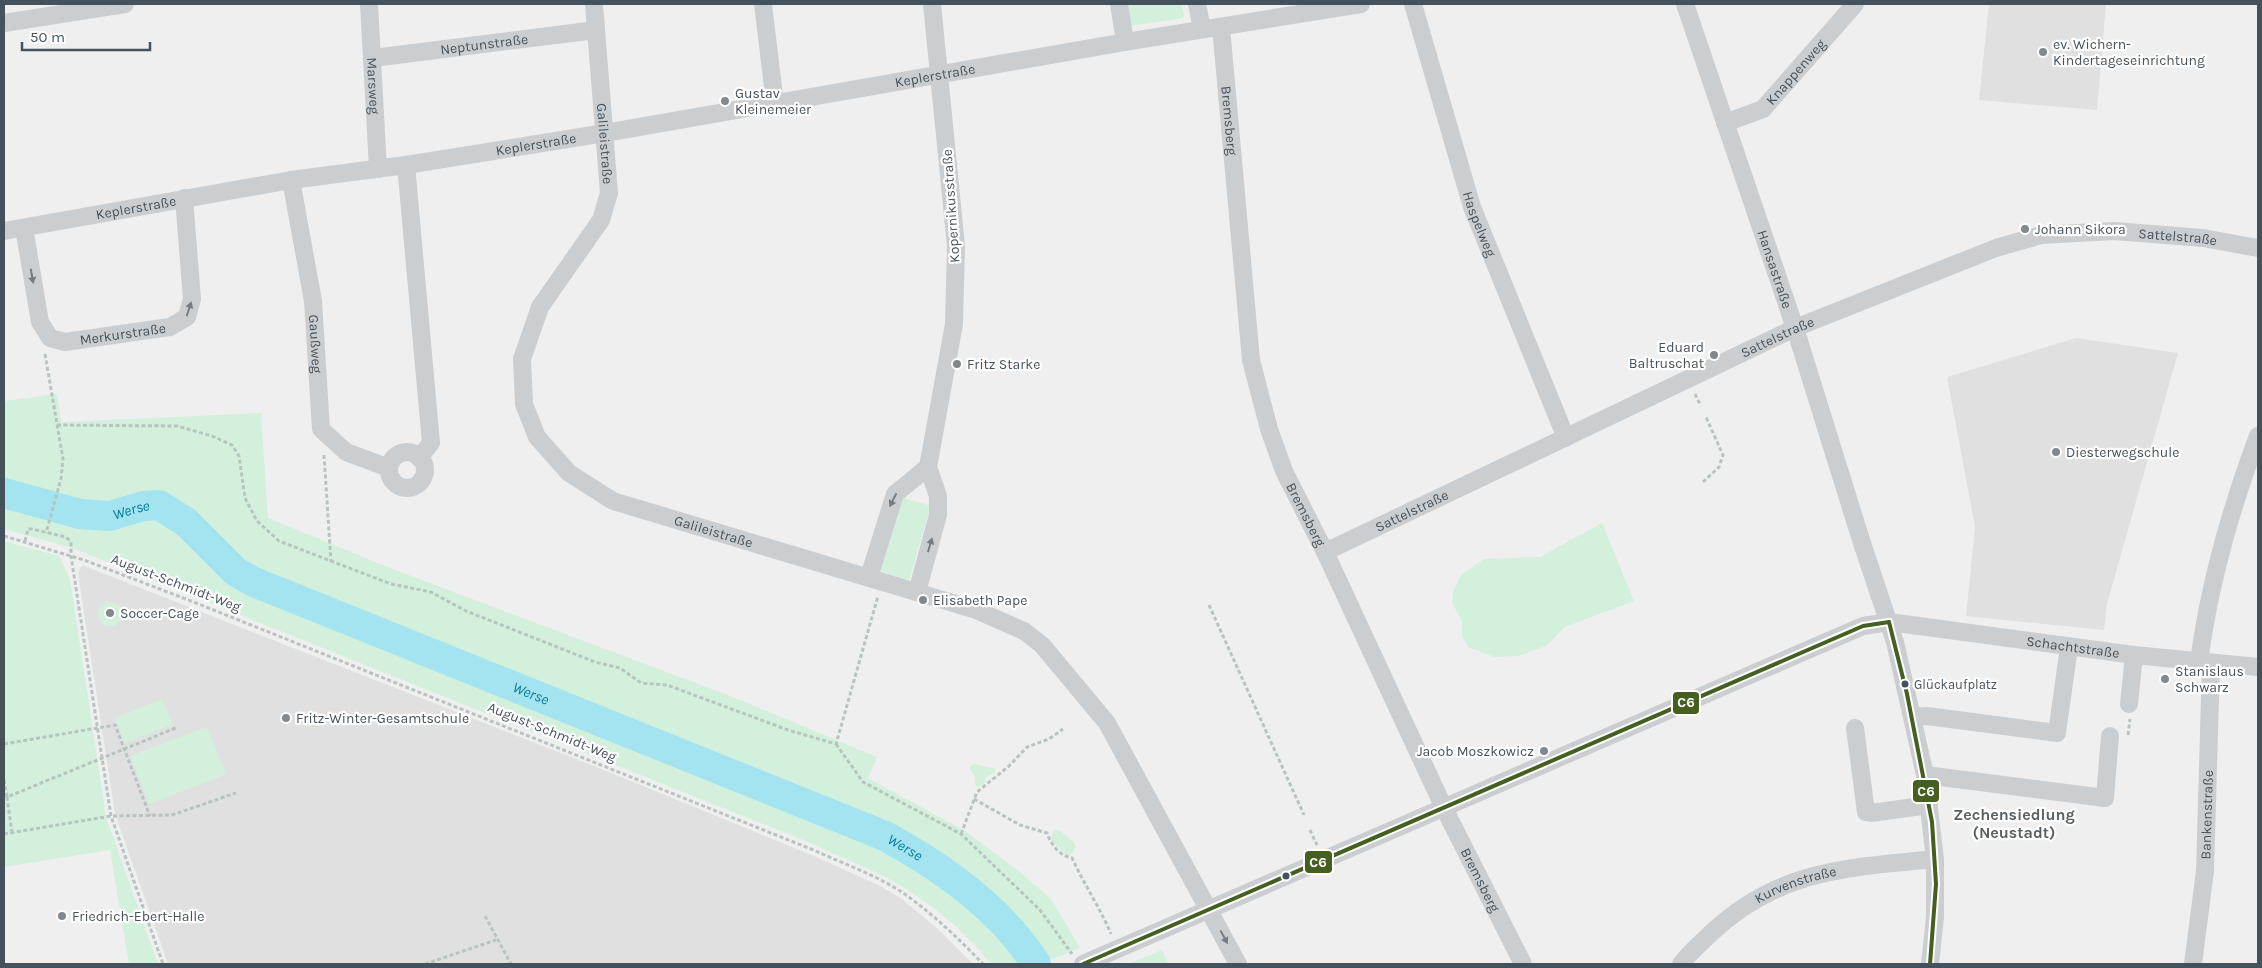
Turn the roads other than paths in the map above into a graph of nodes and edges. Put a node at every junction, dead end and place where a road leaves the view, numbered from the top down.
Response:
1 (125, 4) edge
2 (370, 4) edge
3 (594, 4) edge
4 (763, 4) edge
5 (932, 4) edge
6 (1119, 4) edge
7 (1197, 4) edge
8 (1360, 4) edge
9 (1413, 4) edge
10 (1685, 4) edge
11 (1855, 4) edge
12 (4, 23) edge
13 (1221, 27) junction
14 (1202, 29) junction
15 (596, 30) junction
16 (1125, 42) junction
17 (373, 58) junction
18 (940, 76) junction
19 (775, 104) junction
20 (1725, 123) junction
21 (605, 133) junction
22 (406, 165) junction
23 (378, 169) junction
24 (291, 180) junction
25 (184, 198) junction
26 (24, 228) junction
27 (4, 231) edge
28 (2258, 248) edge
29 (1795, 328) junction
30 (2258, 436) edge
31 (1566, 438) junction
32 (419, 458) junction
33 (928, 467) junction
34 (389, 468) junction
35 (1325, 552) junction
36 (875, 579) junction
37 (917, 592) junction
38 (1889, 622) junction
39 (2068, 647) junction
40 (2134, 655) junction
41 (2205, 663) junction
42 (2258, 667) edge
43 (2129, 704) road end
44 (1912, 717) junction
45 (1855, 728) dead end
46 (2110, 736) road end
47 (1925, 775) junction
48 (1929, 805) junction
49 (1444, 808) junction
50 (1935, 859) junction
51 (1210, 910) junction
52 (1078, 960) edge
53 (1238, 964) edge
54 (1523, 964) edge
55 (1681, 964) edge
56 (1930, 964) edge
57 (2192, 964) edge

1 - 12 street
2 - 17 street, Marsweg
3 - 15 street, Galileistraße
4 - 19 street
5 - 18 street, Kopernikusstraße
6 - 16 street
7 - 14 street
8 - 13 street, Keplerstraße
9 - 31 street, Haspelweg
10 - 20 street, Hansastraße
11 - 20 street, Knappenweg
13 - 14 street, Keplerstraße
13 - 35 street, Bremsberg
14 - 16 street, Keplerstraße
15 - 17 street, Neptunstraße
15 - 21 street, Galileistraße
16 - 18 street, Keplerstraße
17 - 23 street, Marsweg
18 - 19 street, Keplerstraße
18 - 33 street, Kopernikusstraße
19 - 21 street, Keplerstraße
20 - 29 street, Hansastraße
21 - 22 street, Keplerstraße
21 - 36 street, Galileistraße
22 - 23 street, Keplerstraße
22 - 32 street
23 - 24 street, Keplerstraße
24 - 25 street, Keplerstraße
24 - 34 street, Gaußweg
25 - 26 street, Keplerstraße
26 -> 25 street, Merkurstraße
26 - 27 street, Keplerstraße
28 - 29 street, Sattelstraße
29 - 31 street, Sattelstraße
29 - 38 street, Hansastraße
30 - 41 street, Bankenstraße
31 - 35 street, Sattelstraße
32 - 34 street
32 - 34 street
33 -> 36 street
37 -> 33 street, Kopernikusstraße
35 - 49 street, Bremsberg
36 - 37 street, Galileistraße
37 - 51 street, Galileistraße
38 - 39 street, Schachtstraße
38 - 44 street, Hansastraße
38 - 49 street, Schachtstraße
39 - 40 street, Schachtstraße
39 - 44 street
40 - 41 street, Schachtstraße
40 - 43 street
41 - 42 street, Schachtstraße
41 - 57 street, Bankenstraße
44 - 47 street, Hansastraße
45 - 48 street
46 - 47 street
47 - 48 street, Hansastraße
48 - 50 street, Hansastraße
49 - 51 street, Schachtstraße
49 - 54 street, Bremsberg
50 - 55 street, Kurvenstraße
50 - 56 street, Hansastraße
51 - 52 street, Schachtstraße
51 -> 53 street, Galileistraße

